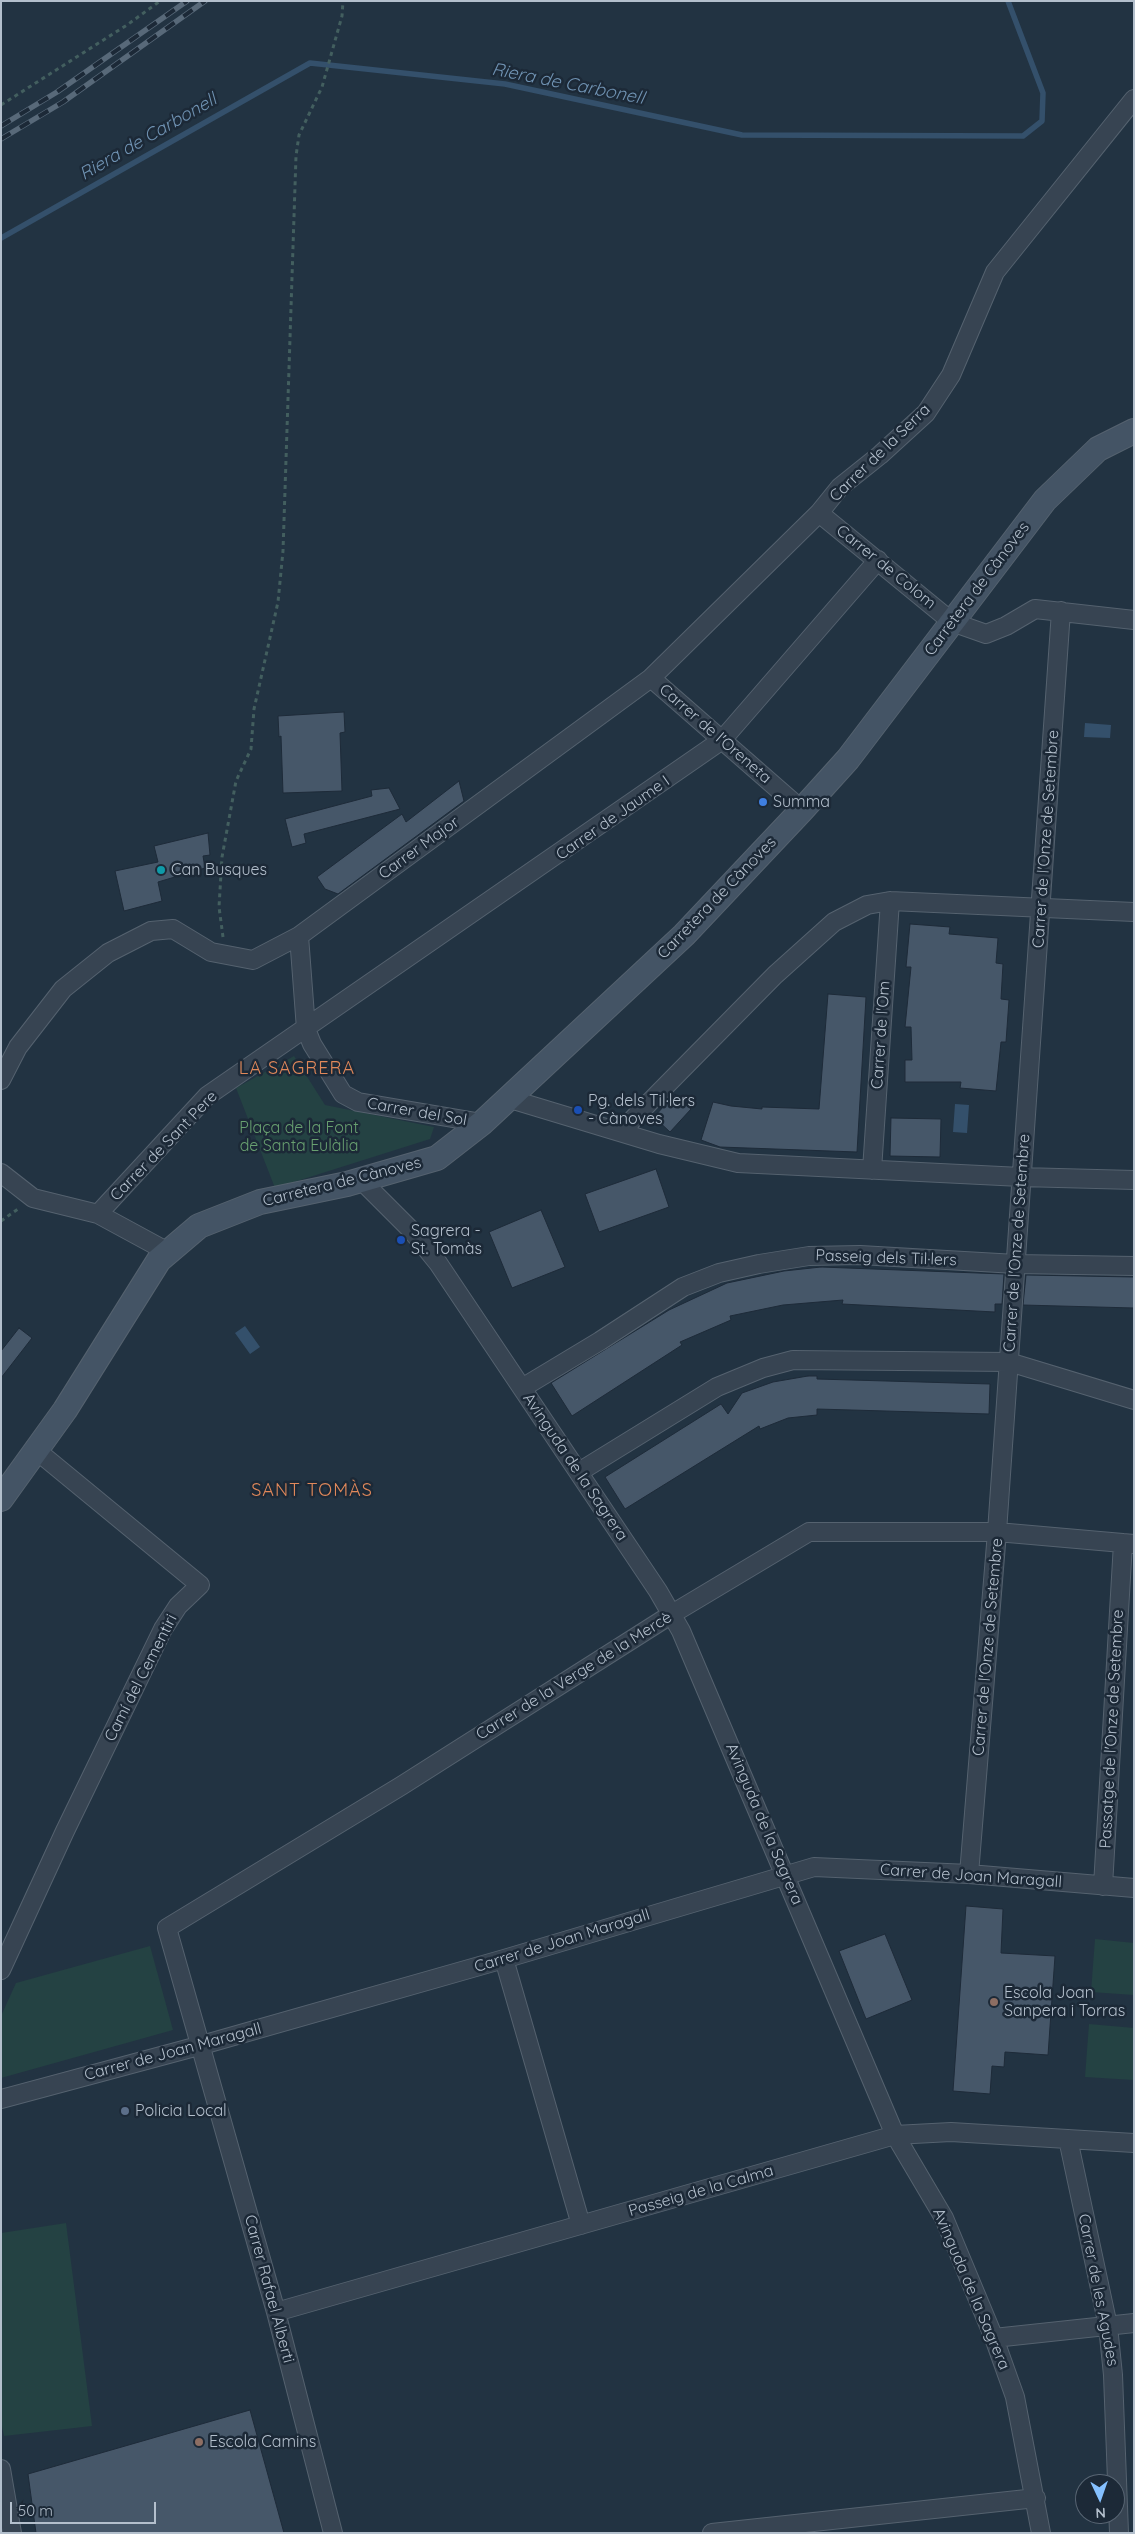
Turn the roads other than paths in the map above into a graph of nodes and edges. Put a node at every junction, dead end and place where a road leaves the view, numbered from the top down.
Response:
1 (1134, 99) edge
2 (1134, 431) edge
3 (819, 513) junction
4 (878, 560) junction
5 (1061, 611) junction
6 (1134, 620) edge
7 (952, 622) junction
8 (651, 678) junction
9 (722, 740) junction
10 (802, 810) junction
11 (890, 901) junction
12 (1041, 908) junction
13 (1134, 912) edge
14 (299, 936) junction
15 (306, 1029) junction
16 (1, 1080) edge
17 (510, 1099) junction
18 (482, 1123) junction
19 (625, 1132) junction
20 (872, 1170) junction
21 (1, 1173) edge
22 (1022, 1177) junction
23 (360, 1180) junction
24 (1134, 1180) edge
25 (98, 1214) junction
26 (168, 1252) junction
27 (1016, 1264) junction
28 (1134, 1266) edge
29 (1008, 1362) junction
30 (522, 1388) junction
31 (1134, 1400) edge
32 (36, 1450) junction
33 (579, 1472) junction
34 (1, 1499) edge
35 (997, 1532) junction
36 (1128, 1543) edge
37 (672, 1614) junction
38 (785, 1873) junction
39 (969, 1874) junction
40 (1103, 1886) junction
41 (1134, 1888) edge
42 (504, 1959) junction
43 (1, 1970) edge
44 (202, 2045) junction
45 (1, 2099) edge
46 (895, 2136) junction
47 (1068, 2139) junction
48 (1134, 2143) edge
49 (581, 2225) junction
50 (276, 2312) junction
51 (1134, 2323) edge
52 (1108, 2326) junction
53 (994, 2338) junction
54 (1, 2469) edge
55 (1036, 2498) junction
56 (12, 2533) edge
57 (333, 2533) edge
58 (712, 2533) edge
59 (1041, 2533) edge
60 (1119, 2533) edge

1 - 3 street, Carrer de la Serra
2 - 7 street, Carretera de Cànoves
3 - 4 street, Carrer de Colom
3 - 8 street, Carrer de la Serra
4 - 7 street, Carrer de Colom
4 - 9 street, Carrer de Jaume I
5 - 6 street
5 - 7 street
5 - 12 street, Carrer de l'Onze de Setembre
7 - 10 street, Carretera de Cànoves
8 - 9 street, Carrer de l'Oreneta
8 - 14 street, Carrer Major
9 - 10 street, Carrer de l'Oreneta
9 - 15 street, Carrer de Jaume I
10 - 17 street, Carretera de Cànoves
11 - 12 street
11 - 19 street
11 - 20 street, Carrer de l'Om
12 - 13 street
12 - 22 street, Carrer de l'Onze de Setembre
14 - 15 street, Carrer del Sol
14 - 16 street, Carrer Major
15 - 18 street, Carrer del Sol
15 - 25 street, Carrer de Sant Pere
17 - 18 street, Carretera de Cànoves
17 - 19 street
18 - 23 street, Carretera de Cànoves
19 - 20 street
20 - 22 street
21 - 25 street
22 - 24 street
22 - 27 street, Carrer de l'Onze de Setembre
23 - 26 street, Carretera de Cànoves
23 - 30 street, Avinguda de la Sagrera
25 - 26 street
26 - 32 street, Carretera de Cànoves
27 - 28 street, Passeig dels Til·lers
27 - 29 street, Carrer de l'Onze de Setembre
27 - 30 street, Passeig dels Til·lers
29 - 31 street
29 - 33 street
29 - 35 street, Carrer de l'Onze de Setembre
30 - 33 street, Avinguda de la Sagrera
32 - 34 street, Carretera de Cànoves
32 - 43 street, Camí del Cementiri
33 - 37 street, Avinguda de la Sagrera
35 - 36 street, Carrer de la Verge de la Mercè
35 - 37 street, Carrer de la Verge de la Mercè
35 - 39 street, Carrer de l'Onze de Setembre
36 - 40 street, Passatge de l'Onze de Setembre
37 - 38 street, Avinguda de la Sagrera
37 - 44 street, Carrer de la Verge de la Mercè
38 - 39 street, Carrer de Joan Maragall
38 - 42 street, Carrer de Joan Maragall
38 - 46 street, Avinguda de la Sagrera
39 - 40 street, Carrer de Joan Maragall
40 - 41 street, Carrer de Joan Maragall
42 - 44 street, Carrer de Joan Maragall
42 - 49 street
44 - 45 street, Carrer de Joan Maragall
44 - 50 street, Carrer Rafael Alberti
46 - 47 street, Passeig de la Calma
46 - 49 street, Passeig de la Calma
46 - 53 street, Avinguda de la Sagrera
47 - 48 street, Passeig de la Calma
47 - 52 street, Carrer de les Agudes
49 - 50 street, Passeig de la Calma
50 - 57 street, Carrer Rafael Alberti
51 - 52 street
52 - 53 street
52 - 60 street, Carrer de les Agudes
53 - 55 street, Avinguda de la Sagrera
54 - 56 street
55 - 58 street
55 - 59 street, Avinguda de la Sagrera

